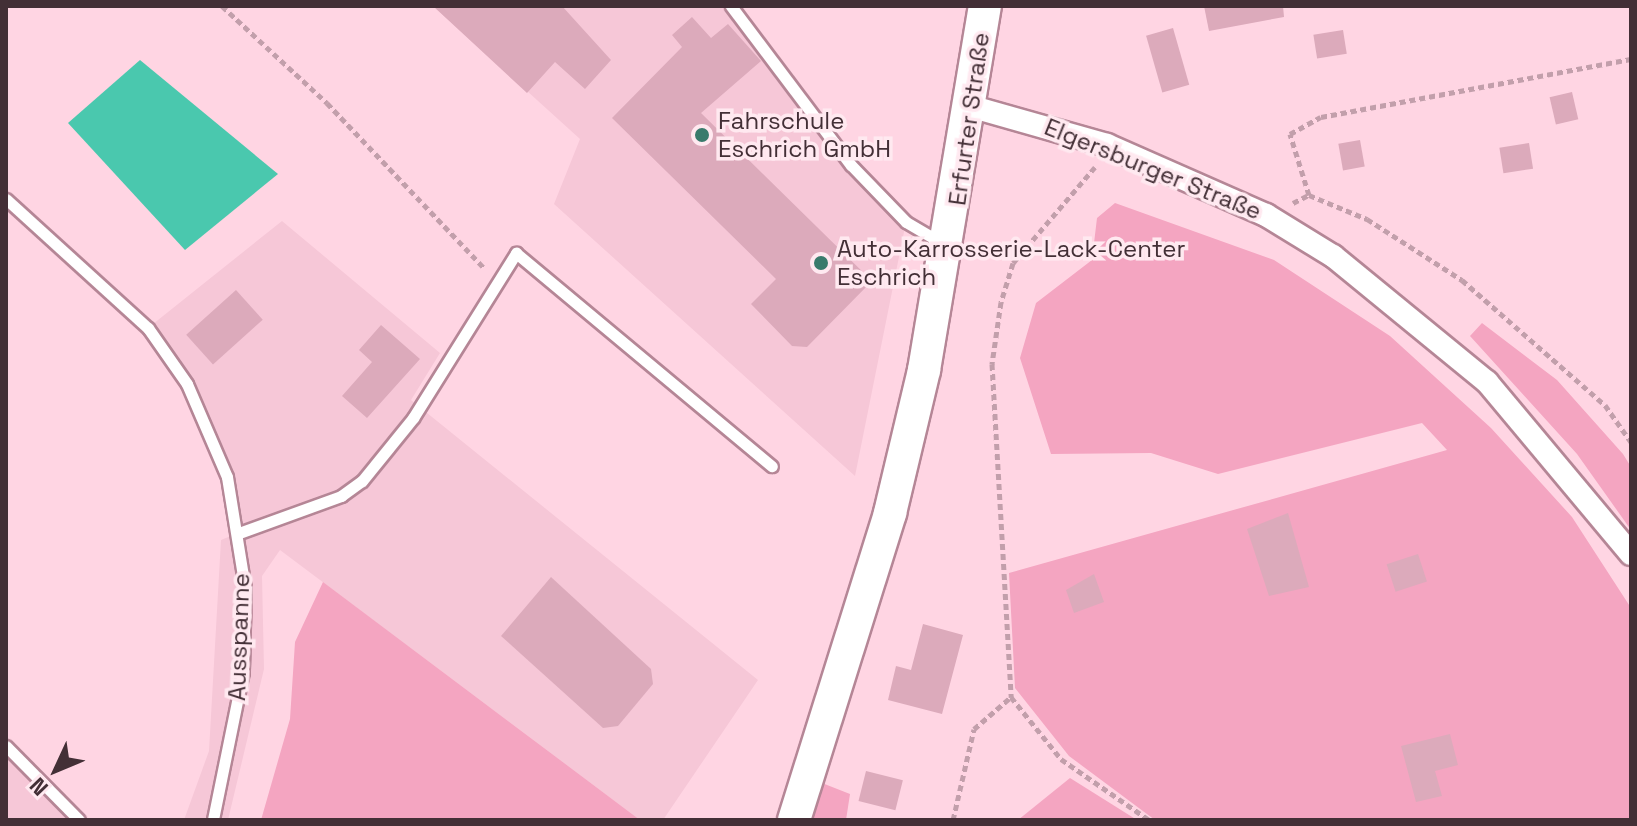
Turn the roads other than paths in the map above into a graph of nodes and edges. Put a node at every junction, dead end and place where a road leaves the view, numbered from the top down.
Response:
1 (731, 6) edge
2 (985, 6) edge
3 (973, 107) junction
4 (6, 199) edge
5 (950, 244) junction
6 (772, 466) dead end
7 (239, 533) junction
8 (1631, 554) edge
9 (6, 746) edge
10 (79, 820) edge
11 (213, 820) edge
12 (794, 820) edge

1 - 5 lane
2 - 3 main road, Erfurter Straße
3 - 5 main road, Erfurter Straße
3 - 8 street, Elgersburger Straße
4 - 7 lane, Ausspanne
5 - 12 main road, Erfurter Straße
6 - 7 lane
7 - 11 lane, Ausspanne
9 - 10 lane

